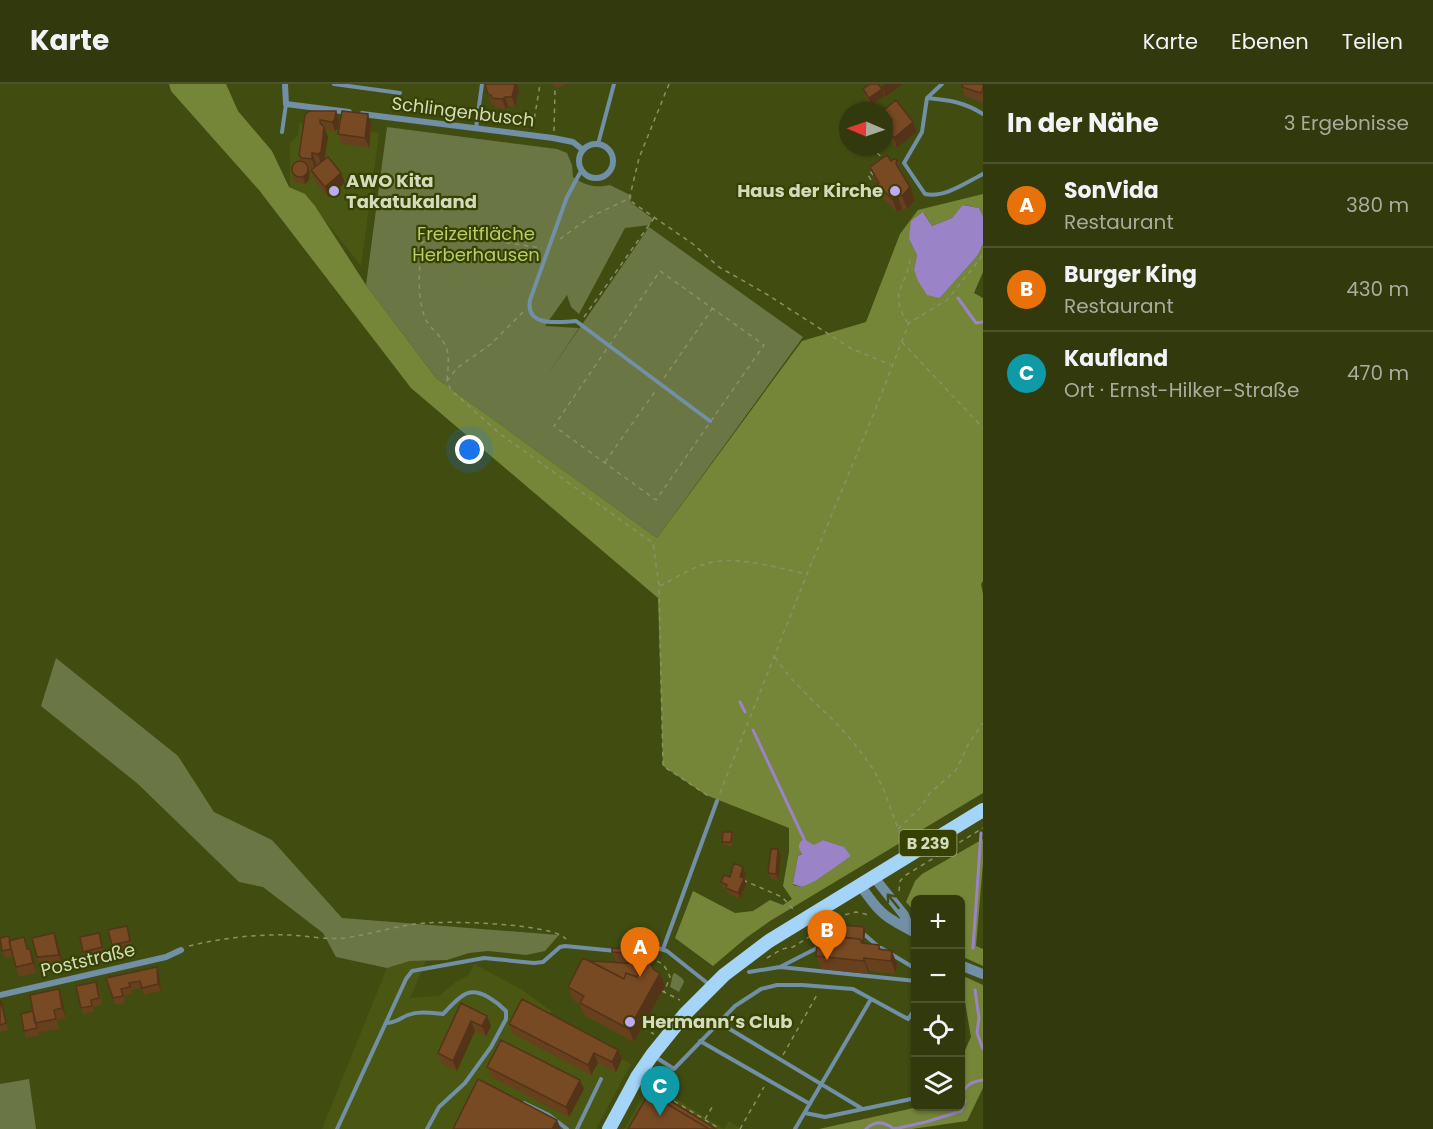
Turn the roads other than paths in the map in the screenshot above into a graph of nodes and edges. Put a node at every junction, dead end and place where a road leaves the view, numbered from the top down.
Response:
1 (285, 84) edge
2 (334, 84) edge
3 (482, 84) edge
4 (614, 84) edge
5 (942, 84) edge
6 (400, 93) dead end
7 (927, 98) junction
8 (286, 104) junction
9 (983, 114) edge
10 (476, 129) junction
11 (282, 132) dead end
12 (598, 144) junction
13 (583, 150) junction
14 (582, 171) junction
15 (983, 174) edge
16 (710, 421) dead end
17 (717, 801) road end
18 (983, 810) edge
19 (873, 876) junction
20 (860, 885) junction
21 (911, 929) edge
22 (911, 930) edge
23 (865, 935) edge
24 (826, 943) edge
25 (872, 947) edge
26 (881, 948) junction
27 (663, 949) junction
28 (181, 950) road end
29 (620, 951) edge
30 (627, 951) edge
31 (965, 966) edge
32 (780, 967) junction
33 (911, 967) edge
34 (749, 972) dead end
35 (983, 974) edge
36 (911, 981) edge
37 (712, 987) junction
38 (0, 995) edge
39 (871, 999) junction
40 (911, 1014) edge
41 (718, 1022) junction
42 (386, 1023) junction
43 (700, 1041) junction
44 (652, 1055) junction
45 (469, 1077) junction
46 (601, 1079) dead end
47 (479, 1081) edge
48 (822, 1083) junction
49 (911, 1099) edge
50 (519, 1101) edge
51 (810, 1104) junction
52 (861, 1108) junction
53 (805, 1113) junction
54 (337, 1129) edge
55 (427, 1129) edge
56 (567, 1129) edge
57 (577, 1129) edge
58 (609, 1129) edge
59 (795, 1129) edge

1 - 8 street
2 - 6 lane
3 - 10 lane
4 - 12 lane
5 - 7 lane
7 - 9 lane
7 - 15 lane
8 - 10 street, Schlingenbusch
8 - 11 lane
10 - 13 street, Schlingenbusch
12 - 13 street
12 - 14 street
13 - 14 street
14 - 16 lane
17 - 27 lane
18 - 19 main road, B 239
19 - 20 main road, B 239
21 -> 19 street
20 - 22 street
20 - 37 main road, B 239
23 - 26 lane
24 - 32 lane
25 - 26 lane
26 - 33 lane
27 - 30 lane
27 - 37 lane
28 - 38 street, Poststraße
29 - 42 lane
31 - 35 street
32 - 34 lane
32 - 36 lane
37 - 44 main road, B 239
39 - 40 lane
39 - 41 lane
39 - 48 lane
41 - 43 lane
41 - 48 lane
42 - 45 lane
42 - 54 lane
43 - 44 lane
43 - 51 lane
44 - 58 main road, B 239
45 - 47 lane
45 - 55 lane
46 - 57 lane
48 - 51 lane
48 - 52 lane
49 - 52 lane
50 - 56 lane
51 - 53 lane
52 - 53 lane
53 - 59 lane

